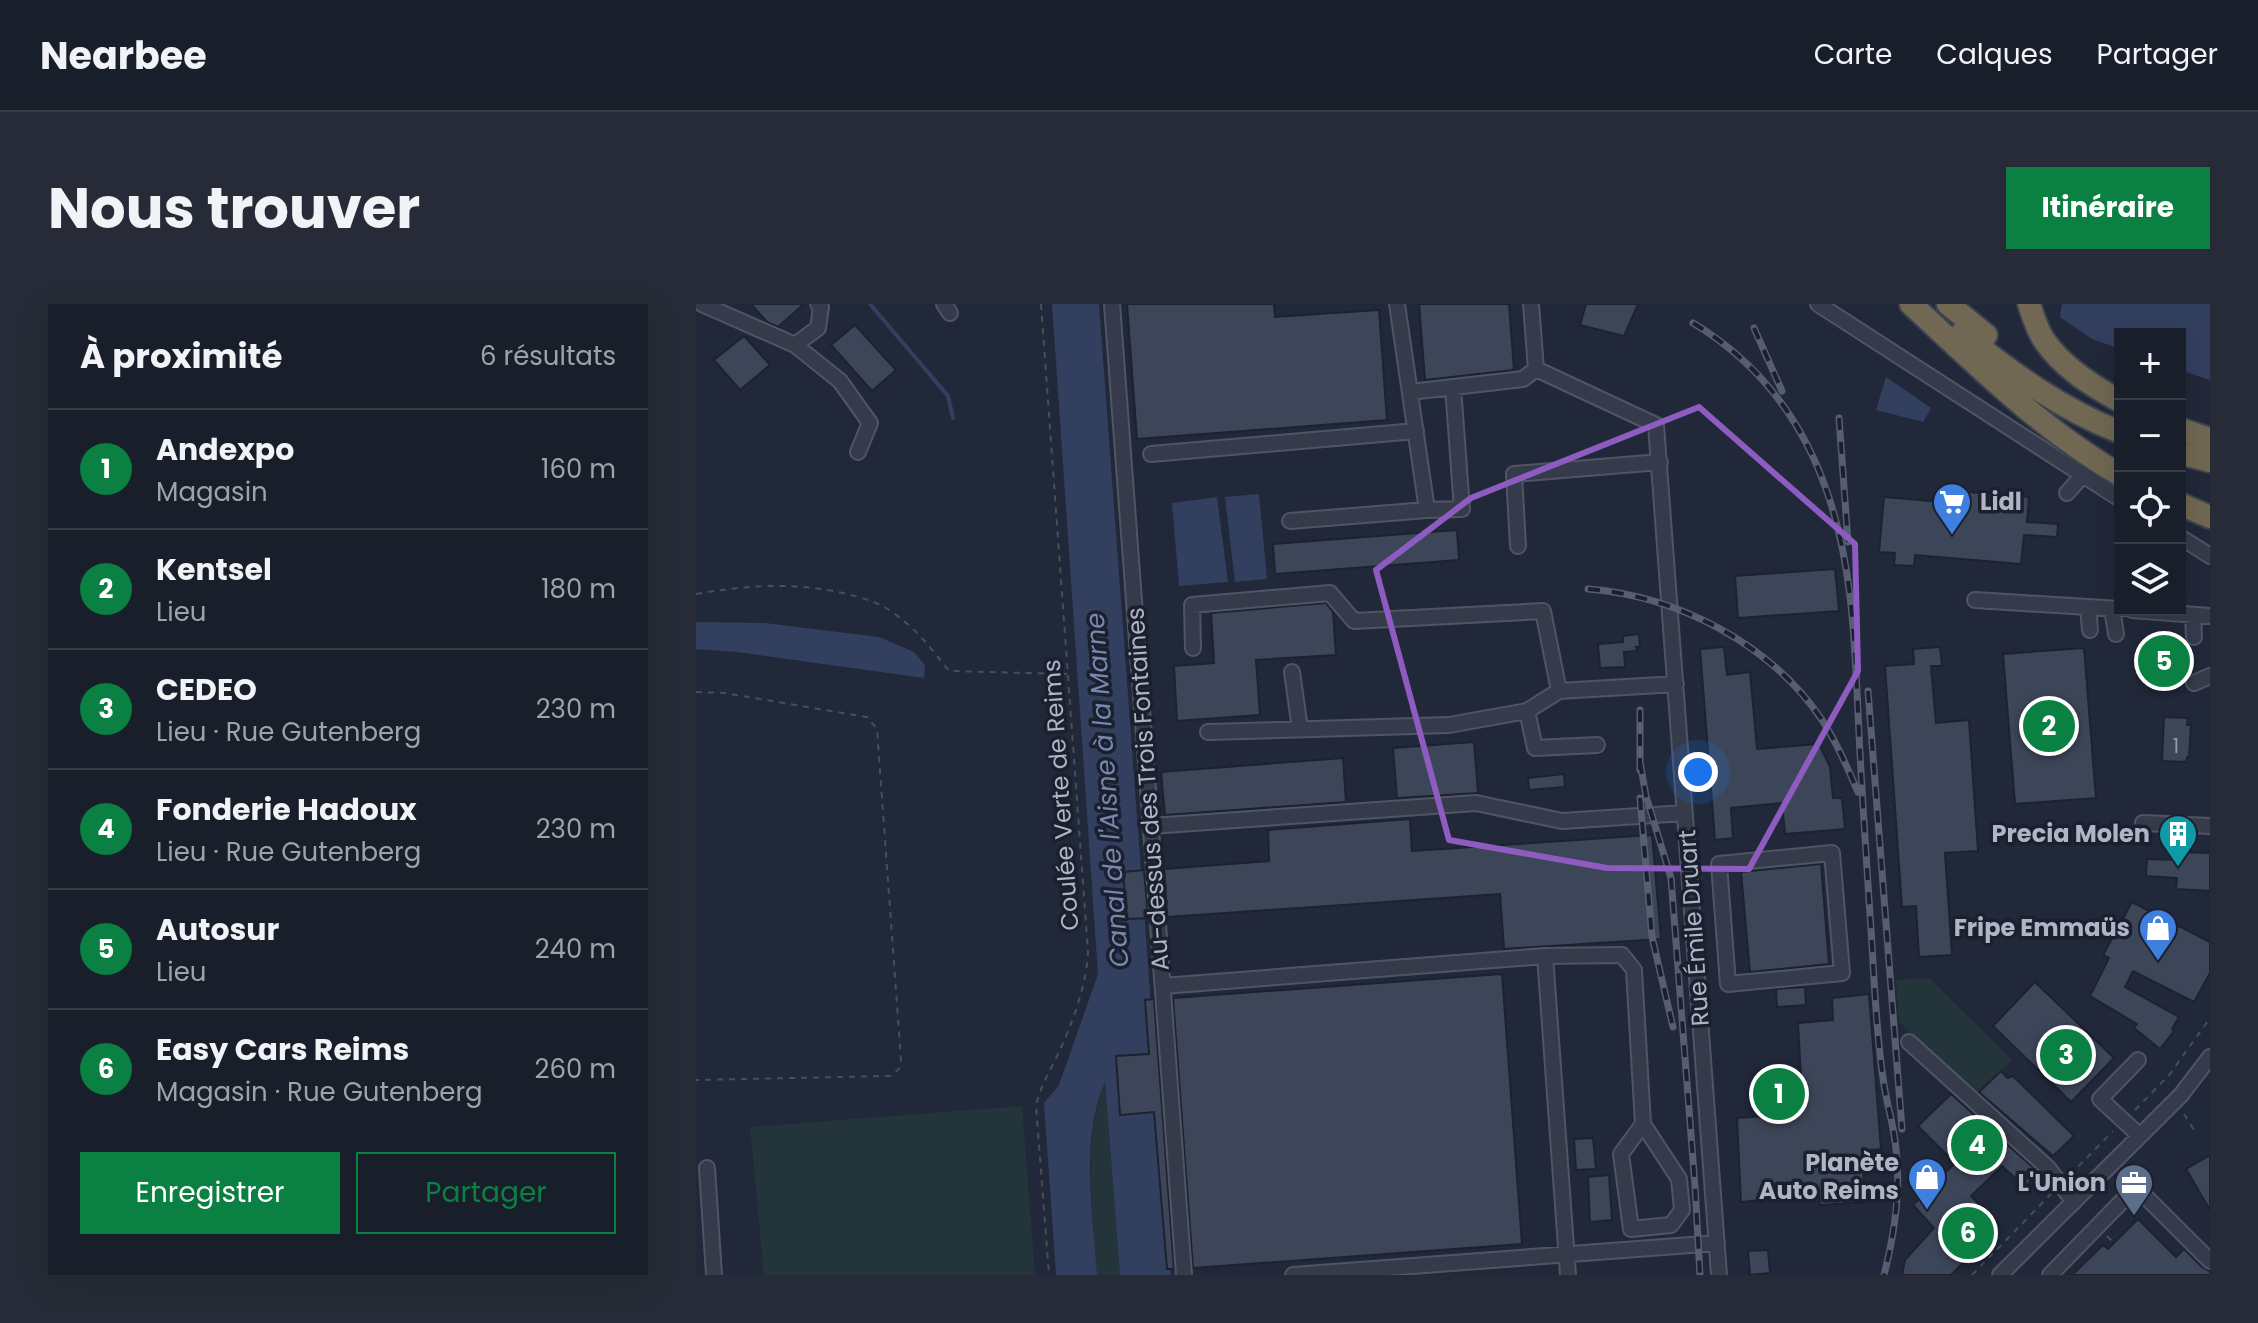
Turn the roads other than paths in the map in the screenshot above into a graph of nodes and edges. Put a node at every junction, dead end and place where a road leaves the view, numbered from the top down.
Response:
1 (702, 304) edge
2 (818, 304) edge
3 (1112, 304) edge
4 (1397, 304) edge
5 (1531, 304) edge
6 (1818, 304) edge
7 (1911, 304) edge
8 (1927, 304) edge
9 (1948, 304) edge
10 (2029, 304) edge
11 (795, 345) junction
12 (1536, 369) junction
13 (1453, 387) junction
14 (1410, 392) junction
15 (2118, 400) edge
16 (2114, 414) edge
17 (2114, 429) edge
18 (1416, 431) junction
19 (2186, 431) edge
20 (2210, 439) edge
21 (2186, 441) edge
22 (2210, 447) edge
23 (858, 452) dead end
24 (1151, 454) dead end
25 (2186, 455) edge
26 (2210, 461) edge
27 (1660, 462) junction
28 (2115, 472) edge
29 (2083, 475) junction
30 (2067, 493) dead end
31 (2114, 495) edge
32 (2186, 507) edge
33 (1427, 510) junction
34 (2210, 517) edge
35 (1290, 521) dead end
36 (2186, 541) edge
37 (1518, 546) dead end
38 (2210, 556) edge
39 (1979, 599) dead end
40 (2088, 607) junction
41 (2114, 609) edge
42 (2186, 614) edge
43 (2193, 615) junction
44 (2116, 616) edge
45 (2210, 616) edge
46 (2090, 630) dead end
47 (2116, 634) dead end
48 (2194, 637) dead end
49 (1193, 648) dead end
50 (1292, 672) dead end
51 (2210, 676) edge
52 (2194, 683) dead end
53 (1676, 684) junction
54 (1559, 691) junction
55 (1527, 711) junction
56 (1300, 729) junction
57 (1208, 732) dead end
58 (1597, 745) dead end
59 (1685, 813) junction
60 (2143, 823) dead end
61 (1151, 826) junction
62 (2210, 826) edge
63 (1723, 932) junction
64 (1695, 934) junction
65 (1545, 956) junction
66 (1163, 986) junction
67 (1909, 1042) dead end
68 (2210, 1057) edge
69 (2138, 1060) dead end
70 (1643, 1124) junction
71 (2140, 1136) junction
72 (707, 1168) dead end
73 (2074, 1202) junction
74 (1717, 1243) junction
75 (1567, 1256) junction
76 (2210, 1261) edge
77 (714, 1275) edge
78 (1184, 1275) edge
79 (1293, 1275) edge
80 (1568, 1275) edge
81 (1719, 1275) edge
82 (2000, 1275) edge
83 (2050, 1275) edge

1 - 11 street
2 - 11 street
3 - 61 street, Au-dessus des Trois Fontaines
4 - 14 street
5 - 12 street
6 - 29 street
7 - 28 highway
8 - 17 highway
9 - 16 highway
10 - 15 highway
11 - 23 street
12 - 13 street
12 - 27 street, Rue Émile Druart
13 - 14 street
13 - 33 street
14 - 18 street
18 - 24 street
18 - 33 street
19 - 20 highway
21 - 22 highway
25 - 26 highway
27 - 37 street
27 - 53 street, Rue Émile Druart
29 - 30 street
29 - 31 street
32 - 34 highway
33 - 35 street
36 - 38 street
39 - 40 street
40 - 41 street
40 - 46 street
42 - 43 street
43 - 45 street
43 - 48 street
44 - 47 street
49 - 54 street
50 - 56 street
51 - 52 street
53 - 54 street
53 - 59 street, Rue Émile Druart
54 - 55 street
55 - 56 street
55 - 58 street
56 - 57 street
59 - 61 street
59 - 64 street, Rue Émile Druart
60 - 62 street
61 - 66 street, Au-dessus des Trois Fontaines
63 - 63 street
63 - 64 street
64 - 74 street, Rue Émile Druart
65 - 66 street
65 - 70 street
65 - 75 street
66 - 78 street, Au-dessus des Trois Fontaines
67 - 73 street
68 - 71 street
69 - 71 street
70 - 70 street
71 - 73 street
72 - 77 street
73 - 82 street
74 - 75 street
74 - 81 street, Rue Émile Druart
75 - 79 street
75 - 80 street
76 - 83 street

